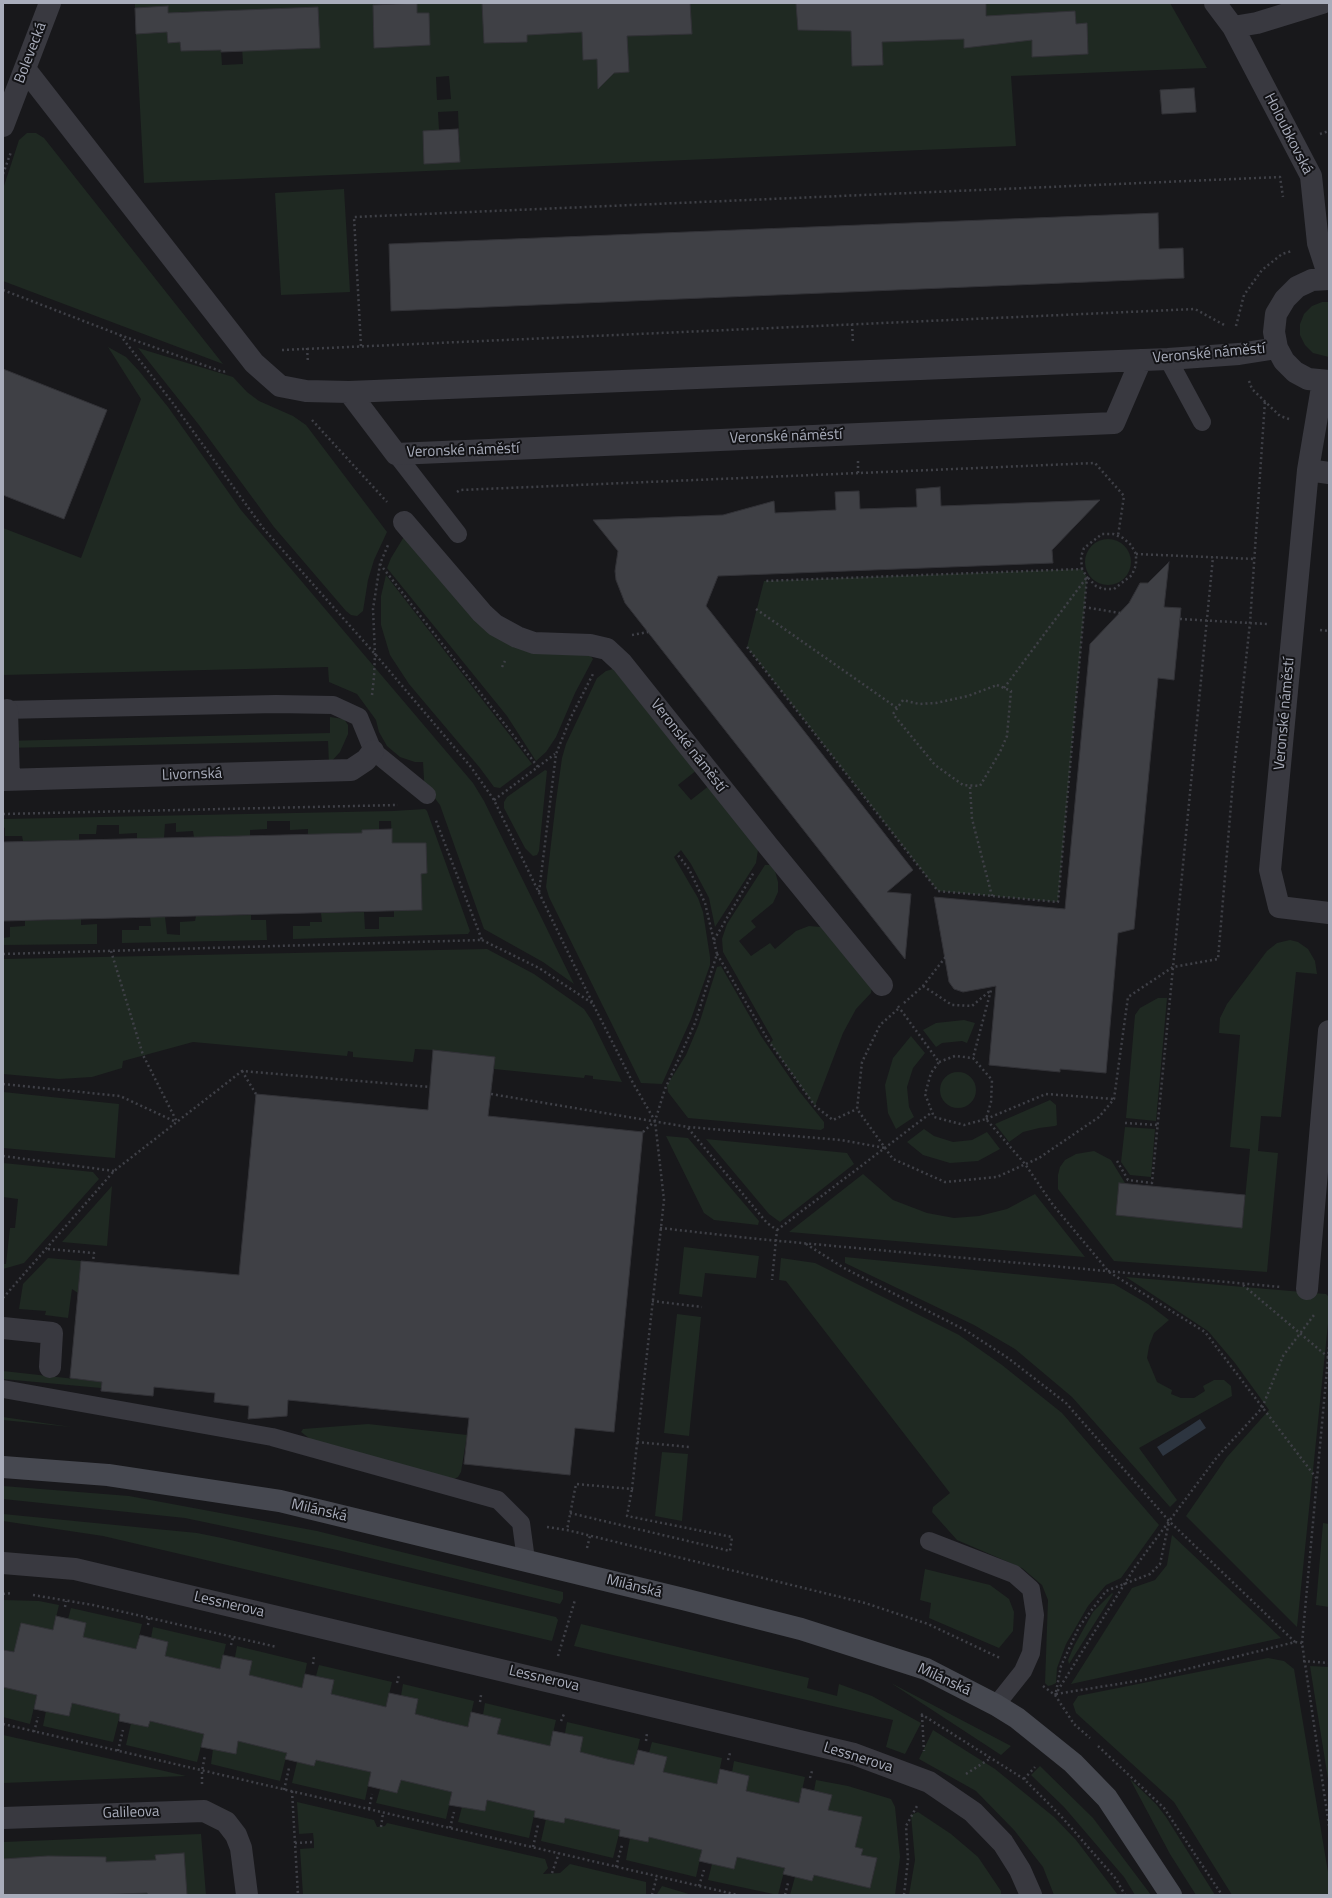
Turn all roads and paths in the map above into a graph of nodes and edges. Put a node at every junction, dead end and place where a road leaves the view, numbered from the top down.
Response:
1 (50, 3) edge
2 (1215, 3) edge
3 (1322, 3) edge
4 (1233, 27) junction
5 (25, 69) junction
6 (3, 126) edge
7 (1284, 199) dead end
8 (1291, 244) dead end
9 (1292, 251) dead end
10 (1329, 278) edge
11 (3, 290) edge
12 (1228, 327) dead end
13 (120, 335) junction
14 (361, 346) junction
15 (307, 348) junction
16 (1277, 348) junction
17 (1239, 354) junction
18 (1168, 359) junction
19 (1140, 360) junction
20 (254, 363) junction
21 (1326, 381) edge
22 (306, 392) junction
23 (349, 392) junction
24 (1265, 402) junction
25 (1202, 422) dead end
26 (1316, 428) junction
27 (396, 454) junction
28 (1308, 470) junction
29 (1329, 473) edge
30 (435, 505) junction
31 (404, 522) junction
32 (458, 534) dead end
33 (1118, 536) junction
34 (1136, 554) junction
35 (1213, 557) junction
36 (1255, 559) junction
37 (380, 564) junction
38 (1082, 568) junction
39 (1087, 578) junction
40 (764, 581) dead end
41 (1084, 607) junction
42 (756, 609) dead end
43 (1120, 613) dead end
44 (1180, 619) dead end
45 (1206, 622) junction
46 (1250, 623) junction
47 (747, 647) dead end
48 (606, 649) junction
49 (375, 654) junction
50 (1004, 688) junction
51 (371, 696) dead end
52 (898, 708) junction
53 (5, 710) edge
54 (373, 751) junction
55 (556, 754) junction
56 (538, 767) junction
57 (6, 780) edge
58 (970, 787) junction
59 (428, 800) junction
60 (494, 800) junction
61 (3, 814) edge
62 (769, 847) junction
63 (677, 854) dead end
64 (539, 894) junction
65 (992, 896) junction
66 (1329, 913) edge
67 (482, 940) junction
68 (713, 941) junction
69 (951, 950) dead end
70 (111, 951) junction
71 (3, 954) edge
72 (717, 954) junction
73 (1173, 967) junction
74 (882, 985) joint
75 (923, 986) junction
76 (593, 1004) junction
77 (900, 1008) junction
78 (1329, 1031) edge
79 (973, 1058) junction
80 (939, 1062) junction
81 (242, 1071) junction
82 (3, 1084) edge
83 (430, 1087) dead end
84 (256, 1094) dead end
85 (491, 1094) dead end
86 (1114, 1099) junction
87 (857, 1109) junction
88 (932, 1112) junction
89 (986, 1119) junction
90 (655, 1121) junction
91 (177, 1122) junction
92 (1125, 1122) dead end
93 (1158, 1125) junction
94 (688, 1128) junction
95 (643, 1132) dead end
96 (885, 1148) junction
97 (3, 1156) edge
98 (1117, 1161) dead end
99 (1025, 1164) junction
100 (114, 1171) junction
101 (660, 1228) junction
102 (777, 1230) junction
103 (776, 1241) junction
104 (805, 1244) junction
105 (47, 1249) junction
106 (93, 1262) dead end
107 (1109, 1272) junction
108 (772, 1280) dead end
109 (1242, 1284) junction
110 (1307, 1289) joint
111 (3, 1298) edge
112 (652, 1301) junction
113 (702, 1307) dead end
114 (1315, 1314) dead end
115 (3, 1328) edge
116 (1301, 1332) junction
117 (1329, 1347) edge
118 (1328, 1357) edge
119 (50, 1367) dead end
120 (3, 1388) edge
121 (1262, 1408) junction
122 (637, 1442) junction
123 (689, 1447) dead end
124 (3, 1467) edge
125 (1317, 1479) junction
126 (632, 1490) junction
127 (570, 1513) junction
128 (1169, 1521) junction
129 (567, 1530) dead end
130 (590, 1536) dead end
131 (929, 1541) dead end
132 (526, 1560) junction
133 (3, 1563) edge
134 (581, 1573) junction
135 (1125, 1583) junction
136 (15, 1593) dead end
137 (3, 1594) edge
138 (29, 1594) dead end
139 (66, 1601) junction
140 (65, 1607) dead end
141 (149, 1618) junction
142 (148, 1625) dead end
143 (233, 1638) junction
144 (1295, 1642) junction
145 (1302, 1643) junction
146 (231, 1645) dead end
147 (285, 1649) dead end
148 (307, 1654) dead end
149 (314, 1656) junction
150 (322, 1658) dead end
151 (1303, 1661) junction
152 (1329, 1663) edge
153 (313, 1664) dead end
154 (391, 1674) dead end
155 (399, 1675) junction
156 (406, 1677) dead end
157 (551, 1681) junction
158 (397, 1683) dead end
159 (474, 1693) dead end
160 (1055, 1694) junction
161 (481, 1695) junction
162 (488, 1696) dead end
163 (480, 1702) dead end
164 (996, 1705) junction
165 (557, 1712) dead end
166 (564, 1713) junction
167 (571, 1715) dead end
168 (38, 1717) dead end
169 (562, 1721) dead end
170 (3, 1724) edge
171 (123, 1730) dead end
172 (640, 1731) dead end
173 (34, 1732) junction
174 (648, 1732) junction
175 (655, 1734) dead end
176 (646, 1741) dead end
177 (722, 1750) dead end
178 (118, 1751) junction
179 (730, 1752) junction
180 (738, 1753) dead end
181 (205, 1755) dead end
182 (991, 1758) junction
183 (728, 1760) dead end
184 (289, 1768) dead end
185 (805, 1769) dead end
186 (202, 1771) junction
187 (812, 1771) junction
188 (819, 1772) dead end
189 (962, 1777) dead end
190 (810, 1778) dead end
191 (929, 1782) junction
192 (284, 1790) junction
193 (292, 1791) junction
194 (372, 1794) dead end
195 (911, 1801) dead end
196 (918, 1804) junction
197 (922, 1806) dead end
198 (369, 1809) junction
199 (454, 1812) dead end
200 (383, 1813) junction
201 (3, 1818) edge
202 (538, 1826) dead end
203 (1329, 1826) edge
204 (381, 1827) dead end
205 (450, 1828) junction
206 (314, 1842) dead end
207 (295, 1844) junction
208 (622, 1845) dead end
209 (533, 1848) junction
210 (559, 1853) junction
211 (616, 1867) junction
212 (704, 1870) dead end
213 (552, 1873) dead end
214 (657, 1876) junction
215 (788, 1883) dead end
216 (699, 1886) junction
217 (732, 1894) edge
218 (247, 1895) edge
219 (298, 1895) edge
220 (652, 1895) edge
221 (738, 1895) edge
222 (785, 1895) edge
223 (904, 1895) edge
224 (1031, 1895) edge
225 (1125, 1895) edge
226 (1171, 1895) edge

1 - 5 street, Bolevecká
2 - 4 street, Holoubkovská
3 - 4 street
4 - 10 street, Holoubkovská
5 - 6 street, Bolevecká
5 - 20 street
7 - 14 path
8 - 9 path
10 - 16 street, Veronské náměstí
11 - 13 path
12 - 14 path
13 - 20 path
13 - 49 path
14 - 15 path
15 - 20 path
15 - 22 path
16 - 17 street, Veronské náměstí
16 - 21 street, Veronské náměstí
17 - 18 street, Veronské náměstí
17 - 24 path
18 - 19 street, Veronské náměstí
18 - 25 lane
19 - 23 street, Veronské náměstí
19 - 27 street, Veronské náměstí
20 - 22 street
21 - 26 street, Veronské náměstí
22 - 23 street
22 - 31 path
23 - 27 street, Veronské náměstí
24 - 26 path
24 - 36 path
26 - 28 street, Veronské náměstí
27 - 30 lane
28 - 29 street
28 - 66 street, Veronské náměstí
30 - 32 lane
30 - 33 path
31 - 37 path
31 - 48 street, Veronské náměstí
33 - 34 path
33 - 38 path
34 - 35 path
34 - 39 path
35 - 36 path
35 - 45 path
36 - 46 path
37 - 49 path
37 - 56 path
38 - 39 path
38 - 40 path
39 - 41 path
39 - 50 path
41 - 43 path
41 - 65 path
42 - 52 path
44 - 45 path
45 - 46 path
45 - 73 path
46 - 73 path
47 - 65 path
48 - 55 path
48 - 62 street, Veronské náměstí
49 - 51 path
49 - 60 path
50 - 52 path
50 - 58 path
52 - 58 path
53 - 54 lane
53 - 57 street
54 - 57 street, Livornská
54 - 59 lane
55 - 56 path
55 - 64 path
56 - 60 path
58 - 65 path
59 - 61 path
59 - 67 path
60 - 64 path
62 - 68 path
62 - 74 street, Veronské náměstí
63 - 68 path
64 - 76 path
67 - 70 path
67 - 76 path
68 - 72 path
69 - 75 path
70 - 71 path
70 - 91 path
72 - 87 path
72 - 90 path
73 - 86 path
73 - 93 path
74 - 77 path
75 - 77 path
75 - 79 path
76 - 90 path
77 - 80 path
77 - 87 path
78 - 110 street
79 - 80 path
79 - 89 path
80 - 88 path
81 - 83 path
81 - 84 path
81 - 91 path
82 - 91 path
85 - 90 path
86 - 89 path
86 - 99 path
87 - 96 path
88 - 89 path
88 - 96 path
89 - 99 path
90 - 94 path
90 - 95 path
90 - 101 path
91 - 100 path
92 - 93 path
93 - 98 path
94 - 96 path
94 - 102 path
96 - 99 path
96 - 102 path
97 - 100 path
99 - 107 path
100 - 105 path
101 - 103 path
101 - 112 path
102 - 103 path
103 - 104 path
103 - 108 path
104 - 107 path
104 - 128 path
105 - 106 path
105 - 111 path
107 - 109 path
107 - 121 path
109 - 110 path
109 - 116 path
112 - 113 path
112 - 122 path
114 - 116 path
115 - 119 street
116 - 118 path
116 - 121 path
117 - 118 path
118 - 125 path
120 - 132 lane
121 - 125 path
121 - 128 path
122 - 123 path
122 - 126 path
124 - 132 street, Milánská
125 - 145 path
126 - 127 path
126 - 127 path
127 - 129 path
128 - 135 path
128 - 135 path
128 - 144 path
130 - 134 path
131 - 164 lane
132 - 134 street, Milánská
133 - 157 street, Lessnerova
134 - 157 path
134 - 164 street, Milánská
135 - 160 path
135 - 160 path
136 - 137 path
138 - 139 path
139 - 140 path
139 - 141 path
141 - 142 path
141 - 143 path
143 - 146 path
143 - 147 path
144 - 145 path
144 - 160 path
145 - 151 path
148 - 149 path
149 - 150 path
149 - 153 path
151 - 152 path
151 - 203 path
154 - 155 path
155 - 156 path
155 - 158 path
157 - 191 street, Lessnerova
159 - 161 path
161 - 162 path
161 - 163 path
164 - 226 street, Milánská
165 - 166 path
166 - 167 path
166 - 169 path
168 - 173 path
170 - 173 path
171 - 178 path
172 - 174 path
173 - 178 path
174 - 175 path
174 - 176 path
177 - 179 path
178 - 186 path
179 - 180 path
179 - 183 path
181 - 186 path
182 - 189 path
182 - 191 path
182 - 225 path
184 - 192 path
185 - 187 path
186 - 192 path
187 - 188 path
187 - 190 path
191 - 224 street, Lessnerova
192 - 193 path
193 - 198 path
193 - 207 path
194 - 198 path
195 - 196 path
196 - 197 path
196 - 223 path
198 - 200 path
199 - 205 path
200 - 204 path
200 - 205 path
201 - 218 street, Galileova
202 - 209 path
205 - 209 path
206 - 207 path
207 - 219 path
208 - 211 path
209 - 210 path
210 - 211 path
210 - 213 path
211 - 214 path
212 - 216 path
214 - 216 path
214 - 220 path
215 - 222 path
216 - 217 path
217 - 221 path

